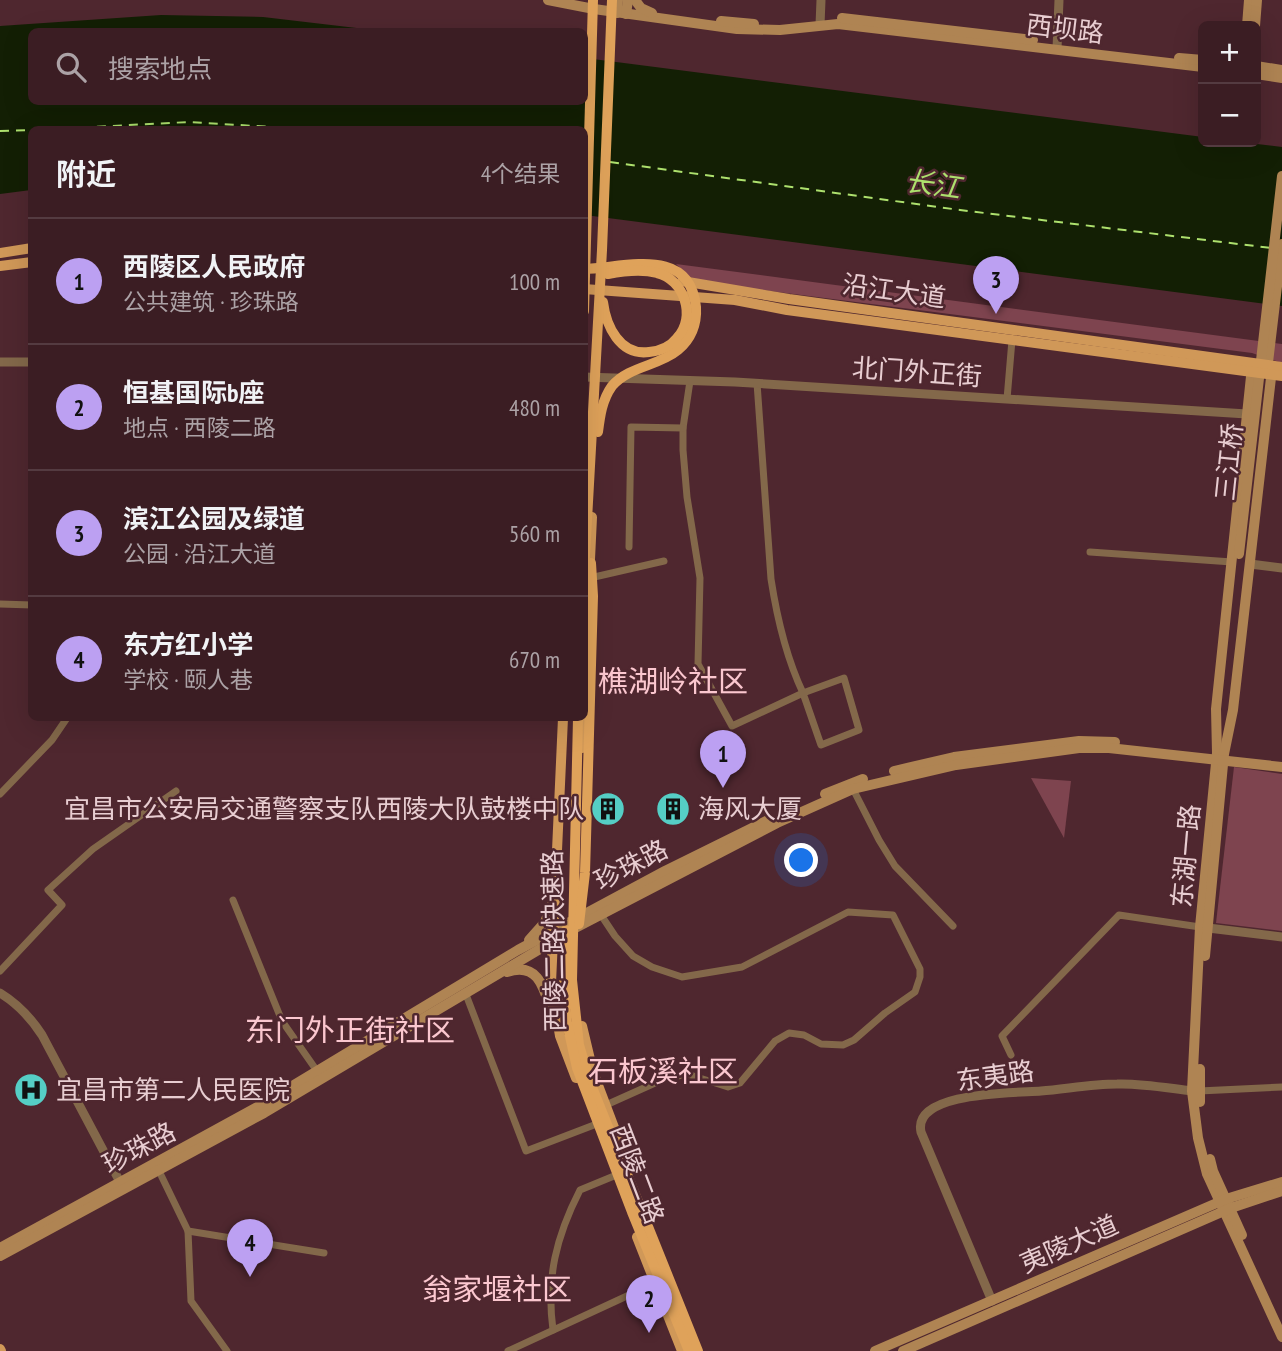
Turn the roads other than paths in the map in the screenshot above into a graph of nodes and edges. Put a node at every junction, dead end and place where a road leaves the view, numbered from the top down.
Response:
1 (548, 0) edge
2 (564, 0) edge
3 (635, 0) edge
4 (821, 0) edge
5 (1059, 0) edge
6 (1249, 0) edge
7 (1257, 0) edge
8 (590, 2) edge
9 (620, 5) edge
10 (652, 13) junction
11 (1247, 21) edge
12 (1255, 21) edge
13 (820, 22) junction
14 (1057, 46) junction
15 (1198, 60) edge
16 (1198, 66) edge
17 (1261, 67) edge
18 (1282, 70) edge
19 (1261, 75) edge
20 (1282, 78) edge
21 (588, 155) edge
22 (1282, 176) edge
23 (1282, 244) edge
24 (28, 249) edge
25 (0, 253) edge
26 (28, 262) edge
27 (588, 264) edge
28 (0, 266) edge
29 (588, 269) edge
30 (600, 272) junction
31 (600, 275) edge
32 (600, 275) edge
33 (588, 289) edge
34 (602, 291) junction
35 (1012, 340) junction
36 (0, 362) edge
37 (28, 362) edge
38 (1252, 367) junction
39 (1277, 371) edge
40 (588, 378) edge
41 (597, 379) junction
42 (690, 382) junction
43 (757, 383) junction
44 (1007, 399) junction
45 (1247, 414) junction
46 (683, 428) junction
47 (588, 490) junction
48 (629, 547) dead end
49 (1090, 552) dead end
50 (591, 557) joint
51 (664, 561) dead end
52 (1232, 562) junction
53 (1250, 564) junction
54 (1282, 568) edge
55 (589, 577) edge
56 (588, 599) edge
57 (0, 604) edge
58 (28, 605) edge
59 (803, 693) junction
60 (65, 721) edge
61 (562, 721) edge
62 (572, 721) edge
63 (578, 721) edge
64 (583, 721) edge
65 (1220, 756) junction
66 (1282, 764) edge
67 (853, 789) junction
68 (176, 791) dead end
69 (0, 794) edge
70 (554, 900) junction
71 (233, 901) dead end
72 (601, 915) junction
73 (577, 923) junction
74 (953, 926) dead end
75 (1204, 927) junction
76 (552, 936) junction
77 (1282, 937) edge
78 (518, 950) junction
79 (573, 958) junction
80 (0, 971) edge
81 (481, 983) junction
82 (465, 992) junction
83 (0, 993) edge
84 (560, 1036) junction
85 (1011, 1055) dead end
86 (317, 1071) junction
87 (1282, 1087) edge
88 (1195, 1091) junction
89 (606, 1105) junction
90 (594, 1125) junction
91 (159, 1171) junction
92 (614, 1176) junction
93 (120, 1182) junction
94 (1282, 1182) edge
95 (1282, 1191) edge
96 (1225, 1205) junction
97 (188, 1231) junction
98 (0, 1248) edge
99 (324, 1253) dead end
100 (0, 1255) edge
101 (654, 1283) junction
102 (992, 1301) junction
103 (1282, 1325) edge
104 (553, 1330) junction
105 (1282, 1337) edge
106 (923, 1347) edge
107 (227, 1351) edge
108 (508, 1351) edge
109 (682, 1351) edge
110 (689, 1351) edge
111 (698, 1351) edge
112 (704, 1351) edge
113 (875, 1351) edge
114 (903, 1351) edge

1 - 8 main road, 西坝路
2 - 8 main road, 西坝路
3 - 10 main road
4 - 13 street
5 - 14 street
6 - 11 main road
7 - 12 main road
8 - 9 main road, 西坝路
8 - 21 highway
9 - 10 main road, 西坝路
9 - 13 main road, 西坝路
9 - 30 highway
10 - 13 main road, 西坝路
13 - 14 main road, 西坝路
14 - 15 main road, 西坝路
14 - 16 main road, 西坝路
17 - 18 main road
19 - 20 main road
22 - 65 main road, 三江桥
23 - 65 main road, 三江桥
24 - 25 main road
26 - 28 main road
27 - 30 main road, 沿江大道
29 - 47 highway
30 - 34 main road
30 - 38 main road, 沿江大道
30 - 47 highway
31 - 32 highway
33 - 34 main road, 沿江大道
34 - 35 main road, 沿江大道
34 - 41 main road
35 - 38 main road, 沿江大道
35 - 44 street
36 - 37 street
38 - 39 main road, 沿江大道
38 - 45 main road
39 - 53 main road
40 - 41 street, 北门外正街
41 - 42 street, 北门外正街
41 - 50 main road
42 - 43 street, 北门外正街
42 - 46 street
43 - 44 street, 北门外正街
43 - 59 street
44 - 45 street, 北门外正街
45 - 52 main road
46 - 48 street
46 - 59 street
47 - 55 highway
49 - 52 street
50 - 55 highway
51 - 55 street
52 - 65 main road
53 - 54 street
53 - 65 main road
55 - 56 main road
55 - 79 highway
57 - 58 street
59 - 59 street
60 - 69 street
61 - 70 main road, 西陵二路
62 - 110 highway, 西陵二路快速路
63 - 79 highway, 西陵二路快速路
64 - 73 main road, 西陵二路
65 - 66 main road
65 - 67 main road, 珍珠路
65 - 73 main road, 珍珠路
65 - 75 main road
67 - 72 main road, 珍珠路
67 - 74 street
68 - 80 street
70 - 76 main road, 西陵二路
70 - 78 main road
71 - 86 street
72 - 73 main road, 珍珠路
72 - 89 street
73 - 76 main road, 珍珠路
73 - 89 main road, 西陵二路
75 - 77 street
75 - 85 street
75 - 88 main road
76 - 78 main road, 珍珠路
76 - 81 main road, 珍珠路
76 - 84 main road, 西陵二路
78 - 86 main road, 珍珠路
79 - 111 highway, 西陵二路快速路
81 - 82 main road, 珍珠路
81 - 84 main road
82 - 90 street
82 - 91 main road, 珍珠路
83 - 93 street
84 - 90 main road, 西陵二路
86 - 93 main road, 珍珠路
87 - 88 street
88 - 96 main road
88 - 102 street, 东夷路
89 - 112 main road, 西陵二路
90 - 92 main road, 西陵二路
91 - 97 street
91 - 100 main road, 珍珠路
92 - 101 main road, 西陵二路
92 - 104 street
93 - 98 main road, 珍珠路
94 - 96 main road, 夷陵大道
95 - 96 main road, 夷陵大道
96 - 102 main road, 夷陵大道
96 - 103 main road
96 - 105 main road
96 - 106 main road, 夷陵大道
97 - 99 street
97 - 107 street
101 - 104 street
101 - 109 main road, 西陵二路
102 - 113 main road, 夷陵大道
104 - 108 street
106 - 114 main road, 夷陵大道

